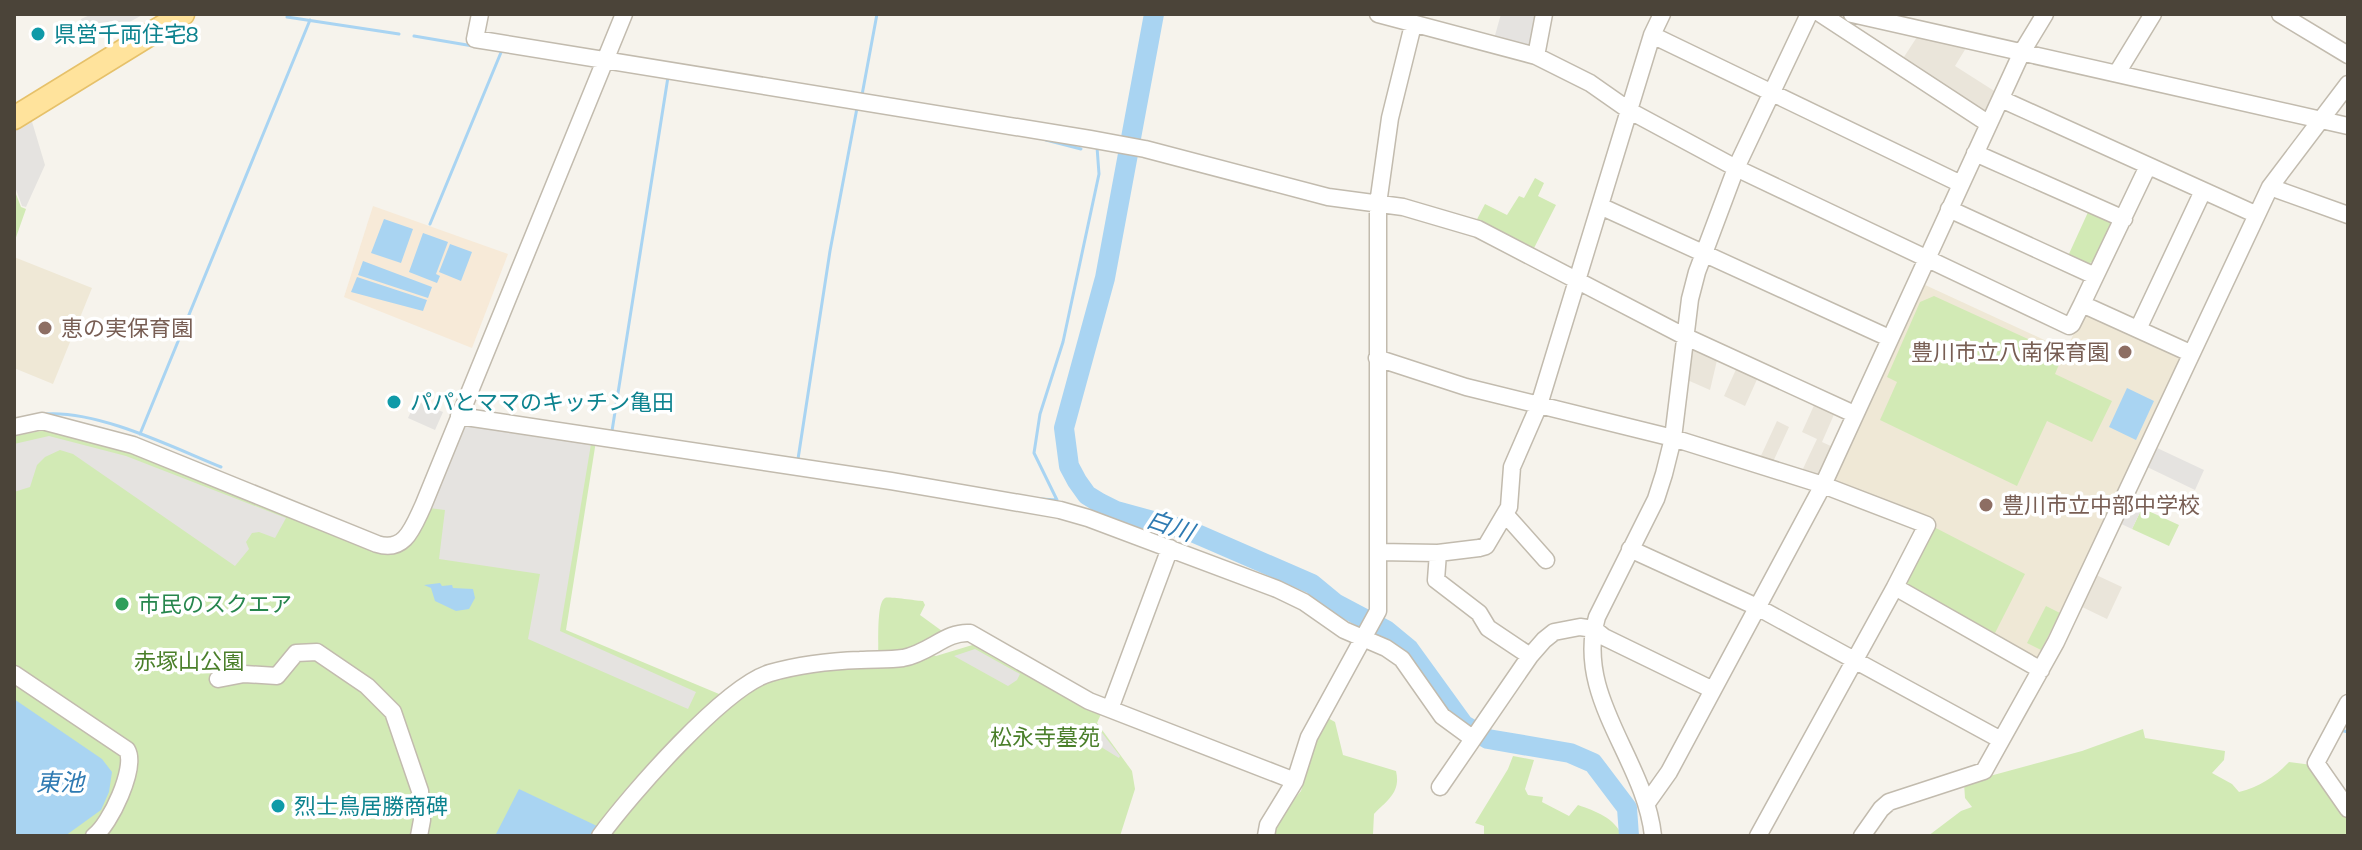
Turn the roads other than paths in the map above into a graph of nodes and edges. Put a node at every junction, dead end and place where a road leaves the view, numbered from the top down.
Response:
1 (183, 14) edge
2 (480, 14) edge
3 (624, 14) edge
4 (1378, 14) edge
5 (1544, 14) edge
6 (1662, 14) edge
7 (1809, 14) edge
8 (1821, 14) edge
9 (1852, 14) edge
10 (2045, 14) edge
11 (2153, 14) edge
12 (2280, 14) edge
13 (1413, 25) junction
14 (1652, 35) junction
15 (2022, 52) junction
16 (2348, 55) edge
17 (1536, 56) junction
18 (606, 61) junction
19 (2117, 73) junction
20 (2348, 84) edge
21 (1771, 92) junction
22 (2001, 99) junction
23 (1630, 111) junction
24 (14, 118) edge
25 (2321, 120) junction
26 (1989, 124) junction
27 (2348, 126) edge
28 (1975, 153) junction
29 (2148, 166) junction
30 (1736, 168) junction
31 (1961, 184) junction
32 (2270, 187) junction
33 (2203, 191) junction
34 (1378, 204) junction
35 (1600, 206) junction
36 (1949, 209) junction
37 (2255, 214) junction
38 (2348, 215) edge
39 (2124, 219) junction
40 (1705, 254) junction
41 (1926, 258) junction
42 (2095, 276) junction
43 (1577, 280) junction
44 (2082, 304) junction
45 (2138, 329) junction
46 (1684, 336) junction
47 (1889, 338) junction
48 (2190, 353) junction
49 (1377, 358) junction
50 (1539, 405) junction
51 (1854, 414) junction
52 (459, 416) junction
53 (14, 427) edge
54 (1673, 438) junction
55 (1823, 485) junction
56 (1505, 514) junction
57 (1170, 548) junction
58 (1630, 549) junction
59 (1378, 552) junction
60 (1438, 553) junction
61 (1546, 560) dead end
62 (1895, 587) junction
63 (1757, 607) junction
64 (1594, 629) junction
65 (1364, 636) junction
66 (1530, 656) junction
67 (1856, 659) junction
68 (2041, 670) junction
69 (14, 674) edge
70 (218, 679) dead end
71 (1713, 690) junction
72 (2348, 703) edge
73 (1110, 709) junction
74 (1472, 738) junction
75 (2001, 740) junction
76 (1295, 781) junction
77 (1440, 787) dead end
78 (1647, 803) junction
79 (2348, 809) edge
80 (94, 836) edge
81 (419, 836) edge
82 (600, 836) edge
83 (1266, 836) edge
84 (1653, 836) edge
85 (1758, 836) edge
86 (1862, 836) edge

1 - 24 main road
2 - 18 street
3 - 18 street
4 - 13 street
5 - 17 street
6 - 14 street
7 - 21 street
8 - 26 street
9 - 15 street
10 - 15 street
11 - 19 street
12 - 16 street
13 - 17 street
13 - 34 street
14 - 21 street
14 - 23 street
15 - 19 street
15 - 22 street
17 - 23 street
18 - 34 street
18 - 52 street
19 - 25 street
20 - 25 street
21 - 30 street
21 - 31 street
22 - 26 street
22 - 29 street
23 - 30 street
23 - 35 street
25 - 27 street
25 - 32 street
26 - 28 street
28 - 31 street
28 - 39 street
29 - 33 street
29 - 39 street
30 - 40 street
30 - 41 street
31 - 36 street
32 - 37 street
32 - 38 street
33 - 37 street
33 - 45 street
34 - 43 street
34 - 49 street
35 - 40 street
35 - 43 street
36 - 41 street
36 - 42 street
37 - 48 street
39 - 42 street
40 - 46 street
40 - 47 street
41 - 44 street
41 - 47 street
42 - 44 street
43 - 46 street
43 - 50 street
44 - 45 street
45 - 48 street
46 - 51 street
46 - 54 street
47 - 51 street
48 - 68 street
49 - 50 street
49 - 59 street
50 - 54 street
50 - 56 street
51 - 55 street
52 - 53 street
52 - 57 street
54 - 55 street
54 - 58 street
55 - 62 street
55 - 63 street
56 - 60 street
56 - 61 street
57 - 65 street
57 - 73 street
58 - 63 street
58 - 64 street
59 - 60 street
59 - 65 street
60 - 66 street
62 - 67 street
62 - 68 street
63 - 67 street
63 - 71 street
64 - 66 street
64 - 71 street
64 - 78 street
65 - 74 street
65 - 76 street
66 - 74 street
67 - 75 street
67 - 85 street
68 - 75 street
69 - 80 street
70 - 81 street
71 - 78 street
72 - 79 street
73 - 76 street
73 - 82 street
74 - 77 street
75 - 86 street
76 - 83 street
78 - 84 street

